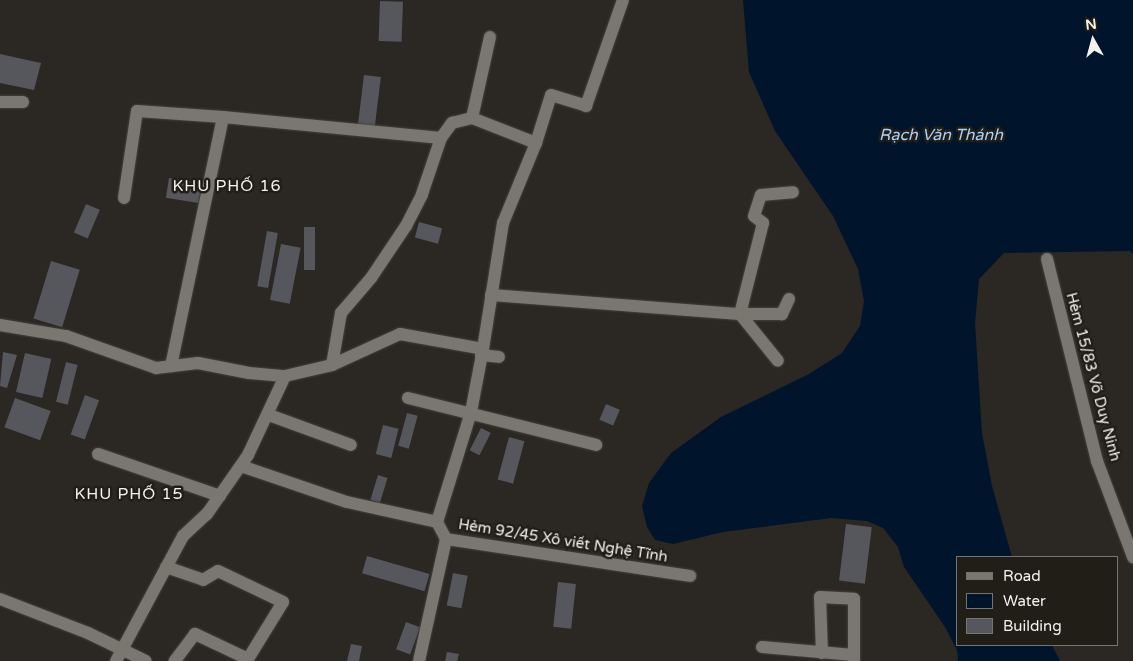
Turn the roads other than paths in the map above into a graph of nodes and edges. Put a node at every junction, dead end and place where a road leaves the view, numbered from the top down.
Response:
1 (623, 0) edge
2 (490, 37) dead end
3 (0, 102) edge
4 (23, 102) dead end
5 (223, 117) junction
6 (472, 118) junction
7 (441, 138) junction
8 (536, 143) junction
9 (793, 192) dead end
10 (124, 198) dead end
11 (1047, 259) dead end
12 (491, 295) junction
13 (789, 299) dead end
14 (740, 314) junction
15 (0, 325) edge
16 (482, 352) junction
17 (499, 357) dead end
18 (778, 361) dead end
19 (332, 365) junction
20 (171, 366) junction
21 (286, 376) junction
22 (408, 398) dead end
23 (471, 412) junction
24 (269, 415) junction
25 (352, 445) dead end
26 (596, 445) dead end
27 (98, 454) dead end
28 (241, 466) junction
29 (220, 496) junction
30 (437, 522) junction
31 (446, 540) junction
32 (1133, 557) edge
33 (166, 567) junction
34 (690, 576) dead end
35 (0, 599) edge
36 (762, 647) dead end
37 (123, 649) junction
38 (822, 653) junction
39 (854, 658) edge
40 (116, 661) edge
41 (146, 661) edge
42 (175, 661) edge
43 (419, 661) edge

1 - 8 street
2 - 6 street
3 - 4 street
5 - 7 street
5 - 10 street
5 - 20 street
6 - 7 street
6 - 8 street
7 - 19 street
8 - 12 street
9 - 14 street
11 - 32 street, Hẻm 15/83 Võ Duy Ninh
12 - 14 street
12 - 16 street
13 - 14 street
14 - 18 street
15 - 20 street
16 - 17 street
16 - 19 street
16 - 23 street
19 - 21 street
20 - 21 street
21 - 24 street
22 - 23 street
23 - 26 street
23 - 30 street
24 - 25 street
24 - 28 street
27 - 29 street
28 - 29 street
28 - 30 street, Hẻm 92/45 Xô viết Nghệ Tĩnh
29 - 33 street
30 - 31 street, Hẻm 92/45 Xô viết Nghệ Tĩnh
31 - 34 street, Hẻm 92/45 Xô viết Nghệ Tĩnh
31 - 43 street
33 - 37 street
33 - 42 street
35 - 37 street
36 - 38 street
37 - 40 street
37 - 41 street
38 - 39 street
38 - 39 street

